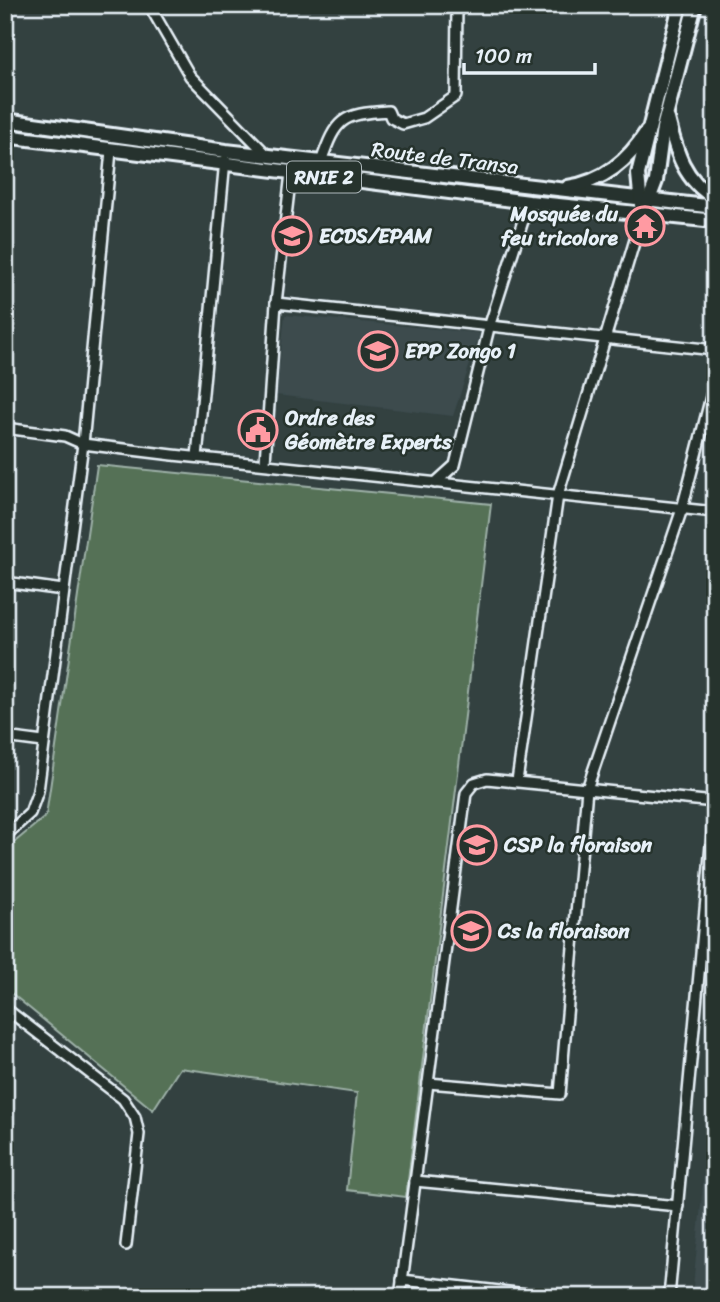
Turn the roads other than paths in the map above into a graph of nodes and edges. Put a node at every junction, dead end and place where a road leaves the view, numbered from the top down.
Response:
1 (149, 5) edge
2 (457, 5) edge
3 (680, 5) edge
4 (695, 5) edge
5 (668, 119) junction
6 (5, 120) edge
7 (651, 125) junction
8 (5, 136) edge
9 (111, 150) junction
10 (268, 156) junction
11 (226, 158) junction
12 (321, 162) junction
13 (291, 173) junction
14 (548, 190) junction
15 (715, 198) edge
16 (644, 199) junction
17 (529, 202) junction
18 (715, 207) edge
19 (643, 213) junction
20 (715, 221) edge
21 (276, 303) junction
22 (490, 324) junction
23 (605, 339) junction
24 (715, 350) edge
25 (715, 381) edge
26 (5, 428) edge
27 (83, 444) junction
28 (197, 457) junction
29 (265, 462) junction
30 (435, 482) junction
31 (558, 495) junction
32 (682, 509) junction
33 (715, 512) edge
34 (5, 582) edge
35 (63, 590) junction
36 (5, 737) edge
37 (43, 742) junction
38 (517, 781) junction
39 (587, 789) junction
40 (5, 836) edge
41 (5, 1008) edge
42 (428, 1083) junction
43 (415, 1181) junction
44 (678, 1206) junction
45 (126, 1245) dead end
46 (402, 1280) junction
47 (400, 1297) edge
48 (554, 1297) edge
49 (669, 1297) edge

1 - 10 street
2 - 12 street
3 - 7 main road
4 - 5 main road
5 - 15 main road
5 - 16 main road
6 - 11 main road, Route de Transa / RNIE 2
7 - 14 main road
7 - 16 main road
8 - 9 main road, Route de Transa / RNIE 2
9 - 11 main road, Route de Transa / RNIE 2
9 - 27 street
10 - 11 main road, Route de Transa / RNIE 2
10 - 12 main road, Route de Transa / RNIE 2
11 - 13 main road, Route de Transa / RNIE 2
11 - 28 street
12 - 14 main road, Route de Transa / RNIE 2
13 - 17 main road, Route de Transa / RNIE 2
13 - 21 street
14 - 16 main road, Route de Transa / RNIE 2
16 - 18 main road, Route de Transa / RNIE 2
16 - 19 main road
17 - 19 main road, Route de Transa / RNIE 2
17 - 22 street
19 - 20 main road, Route de Transa / RNIE 2
19 - 23 street
21 - 22 street
21 - 29 street
22 - 23 street
22 - 30 street
23 - 24 street
23 - 31 street
25 - 32 street
26 - 27 street
27 - 28 street
27 - 35 street
28 - 29 street
29 - 30 street
30 - 31 street
31 - 32 street
31 - 38 street
32 - 33 street
32 - 39 street
34 - 35 street
35 - 37 street
36 - 37 street
37 - 40 street
38 - 39 street
38 - 42 street
39 - 42 street
39 - 44 street
41 - 45 street
42 - 43 street
43 - 44 street
43 - 46 street
44 - 49 street
46 - 47 street
46 - 48 street

